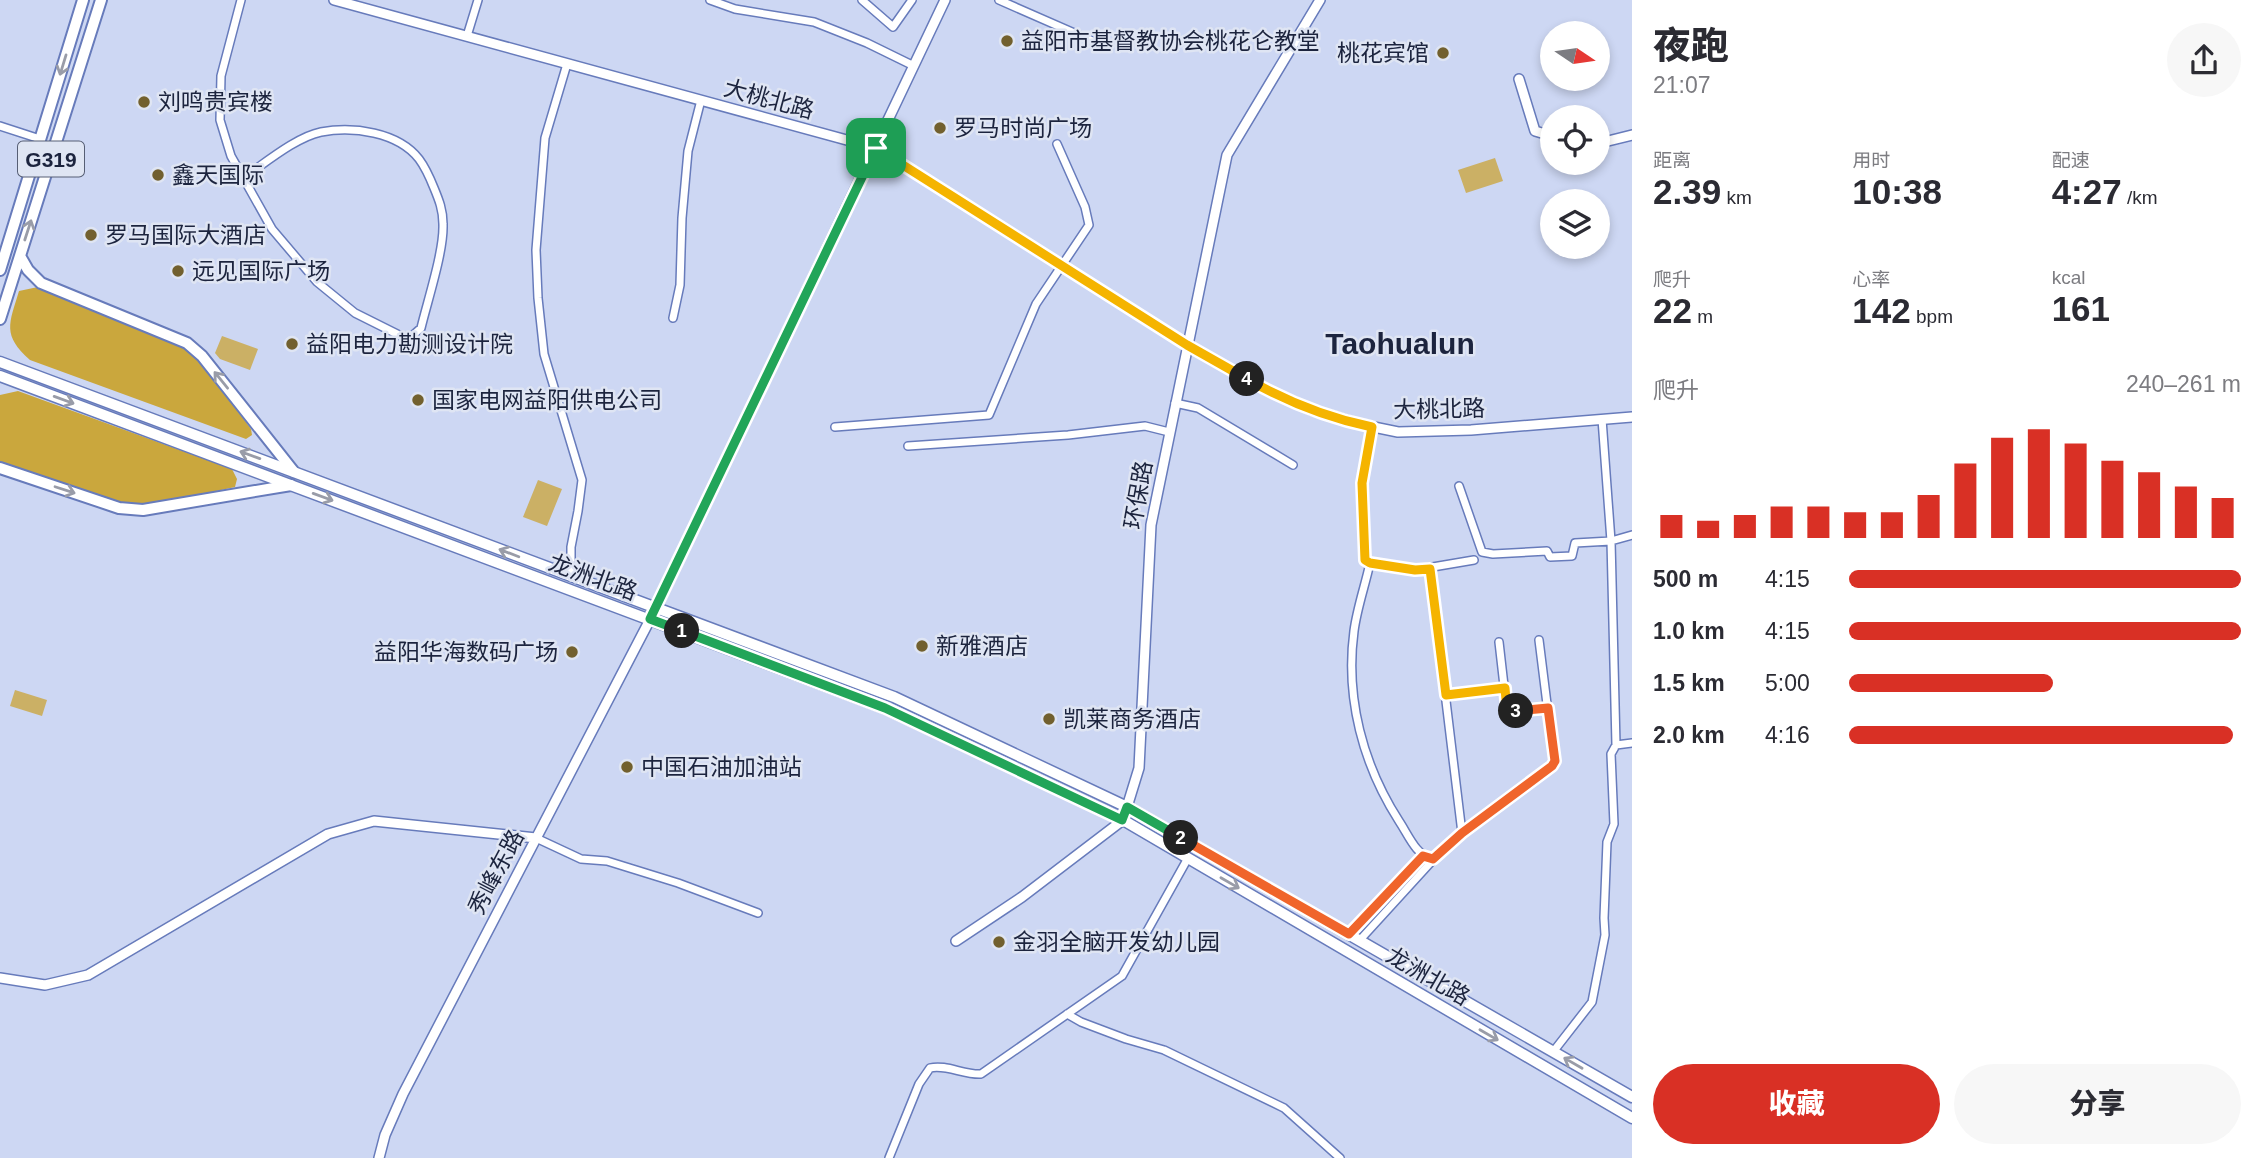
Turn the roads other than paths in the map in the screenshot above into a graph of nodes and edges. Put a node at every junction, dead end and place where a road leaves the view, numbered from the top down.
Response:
1 (83, 0) edge
2 (102, 0) edge
3 (241, 0) edge
4 (334, 0) edge
5 (478, 0) edge
6 (710, 0) edge
7 (862, 0) edge
8 (912, 0) edge
9 (945, 0) edge
10 (999, 0) edge
11 (1320, 0) edge
12 (467, 36) junction
13 (1104, 46) dead end
14 (567, 64) junction
15 (914, 66) junction
16 (1519, 79) dead end
17 (701, 100) junction
18 (0, 126) edge
19 (1540, 132) edge
20 (1632, 135) edge
21 (40, 139) junction
22 (1610, 140) edge
23 (1057, 144) dead end
24 (876, 148) junction
25 (243, 178) junction
26 (4, 246) edge
27 (20, 256) junction
28 (1062, 265) junction
29 (0, 270) edge
30 (673, 318) dead end
31 (0, 319) edge
32 (1187, 345) junction
33 (0, 362) edge
34 (0, 376) edge
35 (1175, 404) junction
36 (1632, 417) edge
37 (1602, 419) junction
38 (835, 427) dead end
39 (1372, 427) junction
40 (1169, 432) junction
41 (908, 446) dead end
42 (1293, 465) dead end
43 (0, 468) edge
44 (295, 472) junction
45 (291, 485) junction
46 (1459, 486) dead end
47 (1632, 535) edge
48 (1611, 541) junction
49 (1474, 560) dead end
50 (1370, 563) junction
51 (1430, 569) junction
52 (571, 576) junction
53 (656, 608) junction
54 (650, 619) junction
55 (1539, 640) dead end
56 (1499, 642) dead end
57 (1505, 688) junction
58 (1446, 695) junction
59 (1548, 708) junction
60 (1632, 743) edge
61 (1616, 745) junction
62 (1127, 807) junction
63 (1122, 820) junction
64 (1462, 833) junction
65 (536, 838) junction
66 (1423, 856) junction
67 (1188, 858) junction
68 (1433, 859) junction
69 (758, 914) dead end
70 (1349, 934) junction
71 (956, 941) dead end
72 (1359, 941) junction
73 (0, 978) edge
74 (1067, 1014) junction
75 (1553, 1052) junction
76 (1632, 1097) edge
77 (1632, 1118) edge
78 (379, 1158) edge
79 (889, 1158) edge
80 (1340, 1158) edge

1 -> 21 main road, G319
27 -> 2 main road, G319
3 - 25 street
4 - 12 street, 大桃北路
5 - 12 street
6 - 15 street
7 - 8 street
9 - 15 street, 秀峰东路
10 - 13 street
11 - 32 street, 环保路
12 - 14 street, 大桃北路
14 - 17 street, 大桃北路
14 - 52 street
15 - 24 street, 秀峰东路
16 - 19 street
17 - 24 street, 大桃北路
17 - 30 street
18 - 21 street
20 - 22 street
21 - 26 main road, G319
23 - 28 street
24 - 28 street, 大桃北路
24 - 53 street, 秀峰东路
25 - 25 street
26 - 29 main road, G319
27 - 31 main road, G319
44 -> 27 main road
28 - 32 street, 大桃北路
28 - 38 street
32 - 35 street, 环保路
32 - 39 street, 大桃北路
44 -> 33 main road, 龙洲北路
34 -> 45 main road, 龙洲北路
35 - 40 street, 环保路
35 - 42 street
36 - 37 street, 大桃北路
37 - 39 street, 大桃北路
37 - 48 street
39 - 50 street
40 - 41 street
40 - 62 street, 环保路
43 -> 45 main road
52 -> 44 main road, 龙洲北路
45 -> 54 main road, 龙洲北路
46 - 48 street
47 - 48 street
48 - 61 street
49 - 51 street
50 - 51 street
50 - 66 street
51 - 58 street
52 - 53 main road, 龙洲北路
53 - 54 street, 秀峰东路
53 - 62 main road, 龙洲北路
54 - 63 main road, 龙洲北路
54 - 65 street, 秀峰东路
55 - 59 street
56 - 57 street
57 - 58 street
57 - 59 street
58 - 64 street
59 - 64 street
60 - 61 street
61 - 75 street
62 - 63 street, 环保路
62 - 70 main road, 龙洲北路
63 - 67 main road, 龙洲北路
63 - 71 street
64 - 68 street
65 - 69 street
65 - 73 street
65 - 78 street, 秀峰东路
66 - 68 street
66 - 70 street
67 - 74 street
67 -> 77 main road, 龙洲北路
68 - 72 street
70 - 72 main road, 龙洲北路
72 - 75 main road, 龙洲北路
74 - 79 street
74 - 80 street
76 -> 75 main road, 龙洲北路

